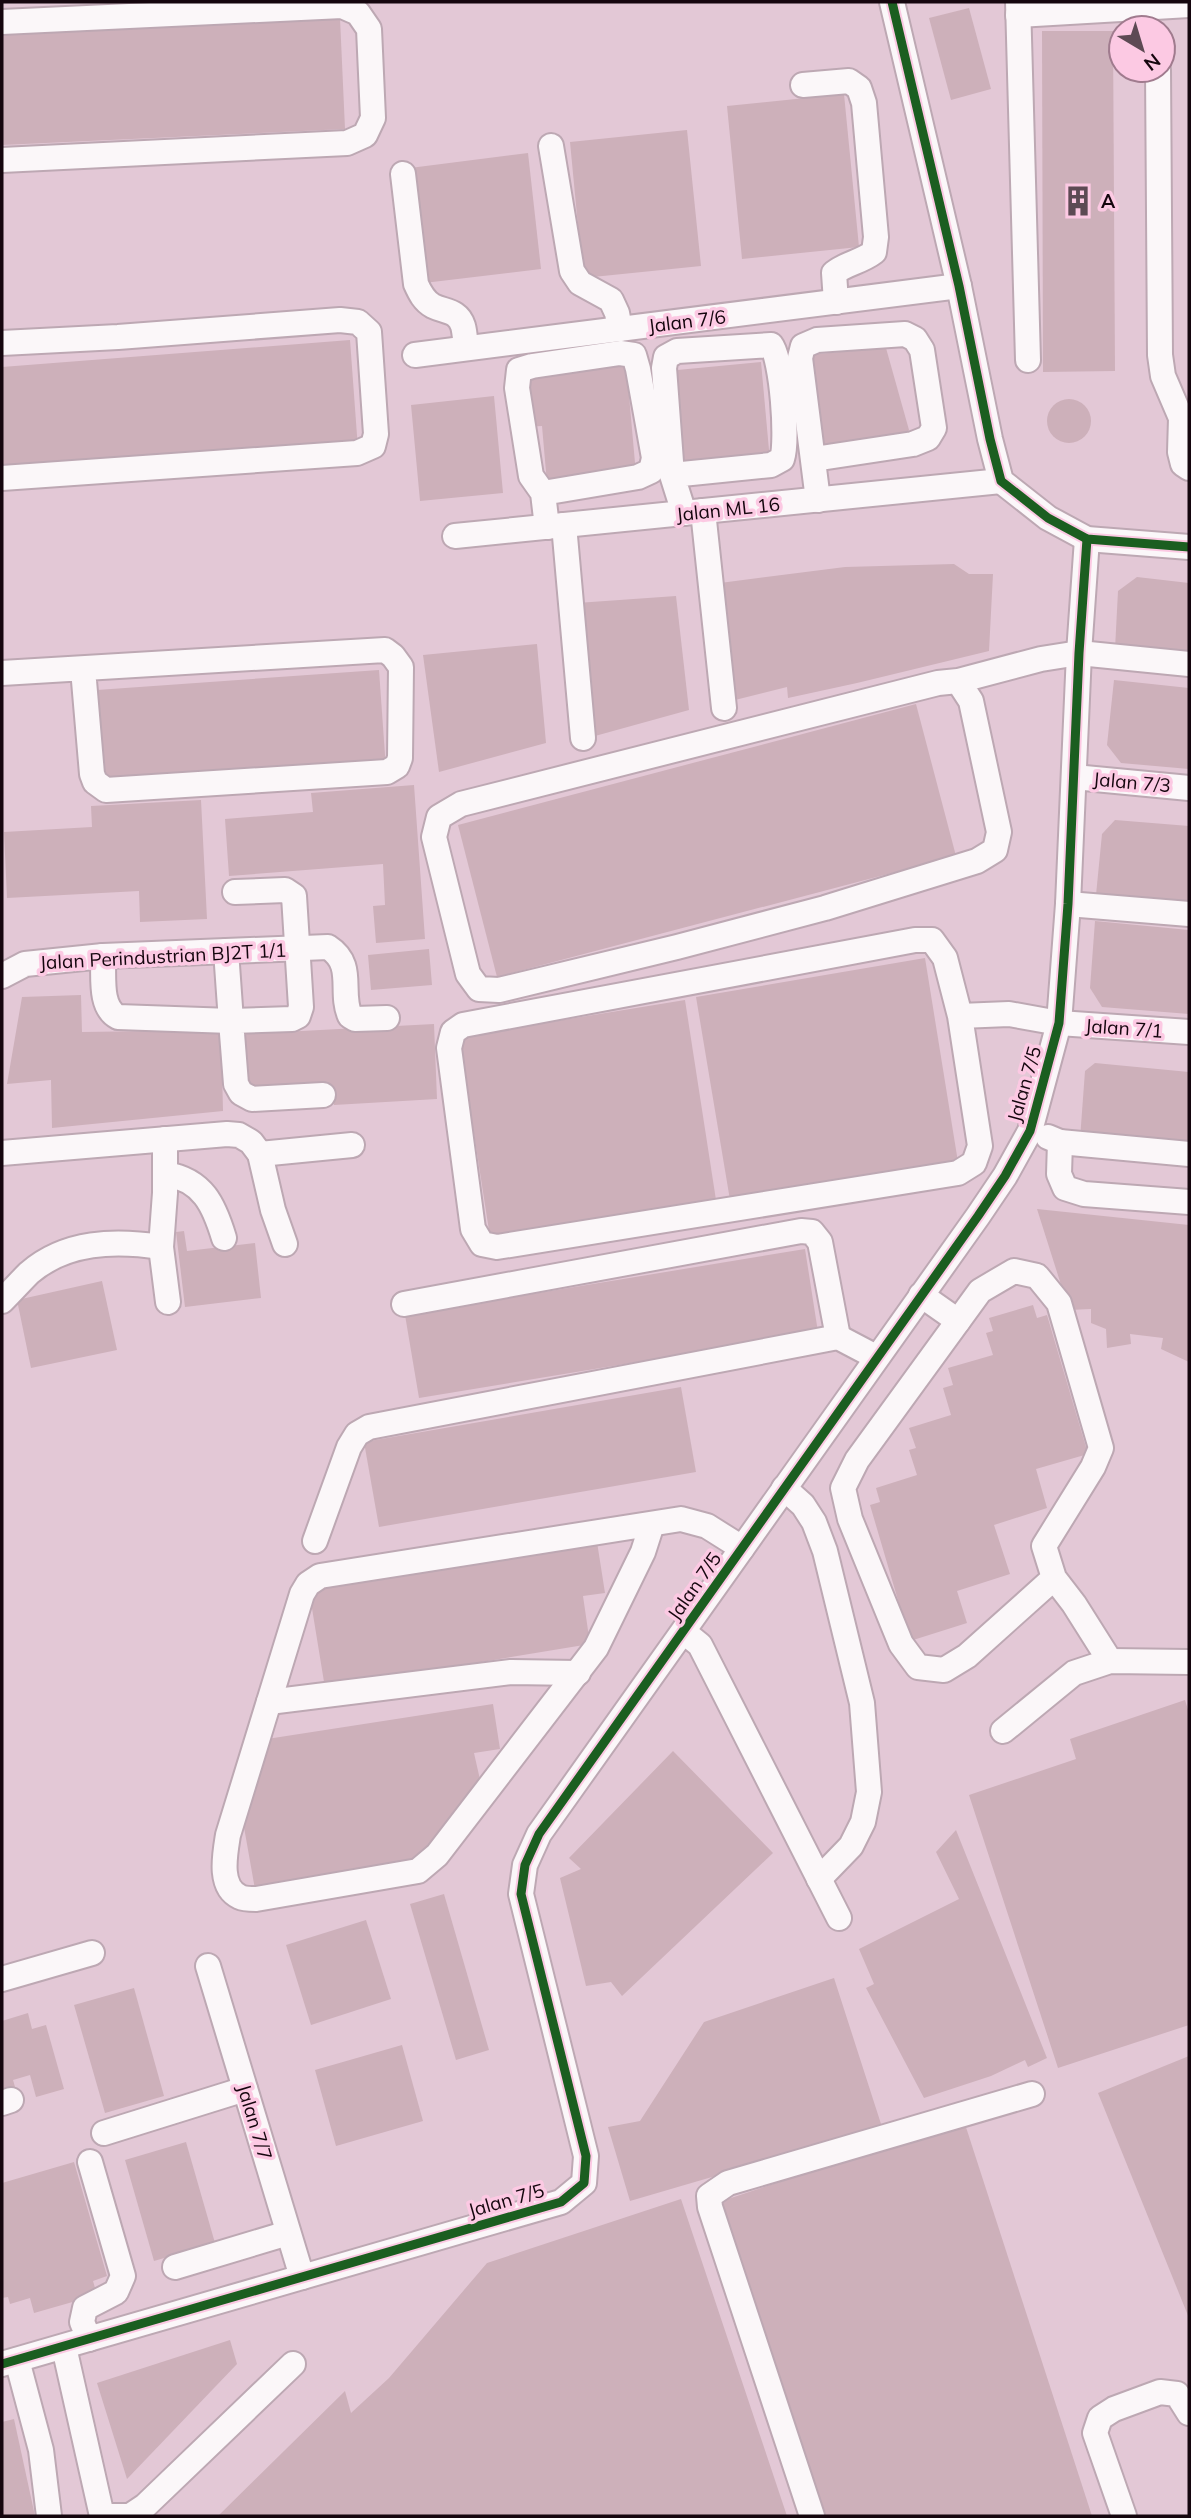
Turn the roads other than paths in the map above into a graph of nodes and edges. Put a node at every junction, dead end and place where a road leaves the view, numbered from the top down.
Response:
1 (892, 2) edge
2 (1189, 5) edge
3 (1018, 8) edge
4 (1111, 14) edge
5 (1166, 14) edge
6 (2, 23) edge
7 (1158, 84) edge
8 (803, 85) dead end
9 (551, 146) dead end
10 (2, 160) edge
11 (403, 174) dead end
12 (959, 286) junction
13 (836, 302) junction
14 (620, 329) junction
15 (2, 343) edge
16 (466, 348) junction
17 (415, 355) dead end
18 (1028, 360) dead end
19 (814, 459) junction
20 (1189, 468) edge
21 (672, 475) junction
22 (2, 478) edge
23 (1001, 481) junction
24 (544, 492) junction
25 (818, 500) junction
26 (694, 512) junction
27 (555, 526) junction
28 (455, 536) dead end
29 (1087, 539) junction
30 (1189, 547) edge
31 (1079, 653) junction
32 (1189, 664) edge
33 (83, 669) junction
34 (2, 673) edge
35 (958, 681) junction
36 (724, 708) dead end
37 (583, 738) dead end
38 (1074, 777) junction
39 (1189, 788) edge
40 (235, 892) dead end
41 (1068, 904) junction
42 (1189, 914) edge
43 (298, 948) junction
44 (226, 951) junction
45 (103, 956) junction
46 (2, 976) edge
47 (960, 1016) junction
48 (387, 1018) dead end
49 (231, 1021) junction
50 (1059, 1023) junction
51 (1189, 1032) edge
52 (323, 1095) dead end
53 (1031, 1131) junction
54 (165, 1139) junction
55 (1060, 1142) junction
56 (352, 1145) dead end
57 (2, 1153) edge
58 (260, 1154) junction
59 (1189, 1154) edge
60 (166, 1174) junction
61 (1189, 1202) edge
62 (224, 1238) dead end
63 (285, 1244) dead end
64 (161, 1247) junction
65 (921, 1295) junction
66 (2, 1301) edge
67 (168, 1302) dead end
68 (404, 1304) dead end
69 (958, 1321) junction
70 (838, 1337) junction
71 (876, 1357) junction
72 (784, 1488) junction
73 (652, 1524) junction
74 (315, 1541) dead end
75 (742, 1548) junction
76 (1054, 1578) junction
77 (684, 1632) junction
78 (1110, 1661) junction
79 (1189, 1662) edge
80 (578, 1672) junction
81 (269, 1702) junction
82 (1003, 1731) dead end
83 (819, 1879) junction
84 (839, 1918) dead end
85 (92, 1953) dead end
86 (208, 1966) dead end
87 (2, 1979) edge
88 (245, 2089) junction
89 (1032, 2094) dead end
90 (104, 2133) dead end
91 (90, 2162) dead end
92 (288, 2233) junction
93 (175, 2267) dead end
94 (302, 2277) junction
95 (89, 2339) junction
96 (64, 2347) junction
97 (9, 2362) edge
98 (293, 2364) dead end
99 (1189, 2413) edge
100 (50, 2516) edge
101 (104, 2516) edge
102 (812, 2516) edge
103 (1124, 2516) edge

1 - 12 street
2 - 5 street
3 - 4 street
3 - 18 street
6 - 10 street
7 - 20 street
8 - 13 street
9 - 14 street
11 - 16 street
12 - 13 street, Jalan 7/6
12 - 23 street
13 - 14 street, Jalan 7/6
14 - 16 street, Jalan 7/6
15 - 22 street
16 - 17 street, Jalan 7/6
19 - 19 street
19 - 25 street
21 - 21 street
21 - 26 street
23 - 25 street, Jalan ML 16
23 - 29 street
24 - 24 street
24 - 27 street
25 - 26 street, Jalan ML 16
26 - 27 street, Jalan ML 16
26 - 36 street
27 - 28 street, Jalan ML 16
27 - 37 street
29 - 30 street
29 - 31 street, Jalan 7/5
31 - 32 street
31 - 35 street
31 - 38 street, Jalan 7/5
33 - 33 street
33 - 34 street
35 - 35 street
38 - 39 street, Jalan 7/3
38 - 41 street, Jalan 7/5
40 - 43 street
41 - 42 street
41 - 50 street, Jalan 7/5
43 - 44 street, Jalan Perindustrian BJ2T 1/1
43 - 48 street, Jalan Perindustrian BJ2T 1/1
43 - 49 street
44 - 45 street, Jalan Perindustrian BJ2T 1/1
44 - 49 street
45 - 46 street, Jalan Perindustrian BJ2T 1/1
45 - 49 street
47 - 47 street
47 - 50 street, Jalan 7/1
49 - 52 street
50 - 51 street, Jalan 7/1
50 - 53 street, Jalan 7/5
53 - 55 street
53 - 65 street, Jalan 7/5
54 - 57 street
54 - 58 street
54 - 60 street
55 - 59 street
55 - 61 street
56 - 58 street
58 - 63 street
60 - 62 street
60 - 64 street
64 - 66 street
64 - 67 street
65 - 69 street
65 - 71 street, Jalan 7/5
68 - 70 street
69 - 76 street
69 - 76 street
70 - 71 street
70 - 74 street
71 - 72 street, Jalan 7/5
72 - 75 street, Jalan 7/5
72 - 83 street
73 - 75 street
73 - 80 street
73 - 81 street
75 - 77 street, Jalan 7/5
76 - 78 street
77 - 83 street
77 - 94 street, Jalan 7/5
78 - 79 street
78 - 82 street
80 - 81 street
80 - 81 street
83 - 84 street
85 - 87 street
86 - 88 street, Jalan 7/7
88 - 90 street
88 - 92 street, Jalan 7/7
89 - 102 street
91 - 95 street
92 - 93 street
92 - 94 street, Jalan 7/7
94 - 95 street, Jalan 7/5
95 - 96 street, Jalan 7/5
96 - 97 street, Jalan 7/5
96 - 101 street
97 - 100 street
98 - 101 street
99 - 103 street

